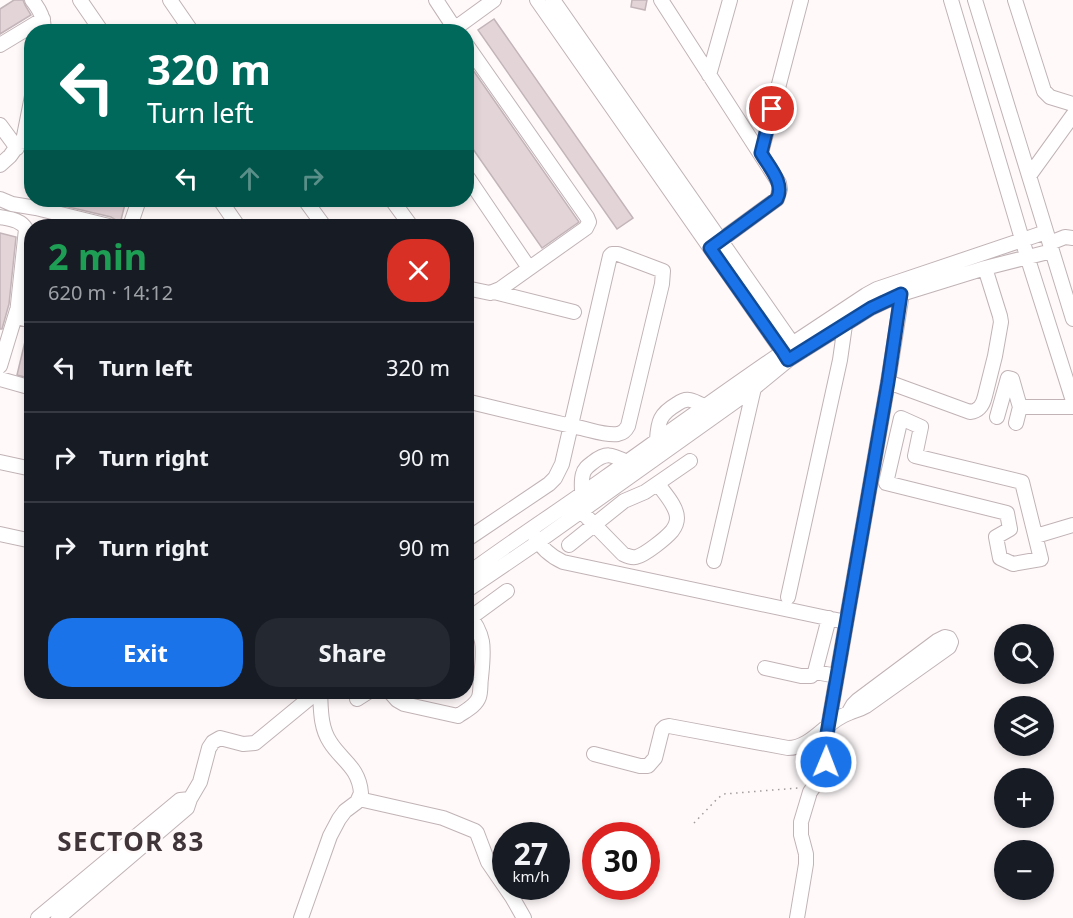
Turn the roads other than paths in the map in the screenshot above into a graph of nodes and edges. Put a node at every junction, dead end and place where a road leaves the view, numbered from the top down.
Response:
1 (32, 0) edge
2 (80, 0) edge
3 (170, 0) edge
4 (436, 0) edge
5 (494, 0) edge
6 (537, 0) edge
7 (553, 0) edge
8 (730, 0) edge
9 (801, 0) edge
10 (951, 0) edge
11 (975, 0) edge
12 (1015, 0) edge
13 (662, 1) edge
14 (43, 24) edge
15 (96, 24) edge
16 (186, 24) edge
17 (450, 24) edge
18 (462, 24) edge
19 (24, 34) edge
20 (0, 45) edge
21 (474, 56) edge
22 (709, 75) junction
23 (1073, 104) edge
24 (1073, 115) edge
25 (0, 125) edge
26 (24, 143) edge
27 (761, 153) junction
28 (0, 165) edge
29 (1029, 176) junction
30 (474, 187) edge
31 (0, 199) edge
32 (24, 206) edge
33 (33, 207) joint
34 (0, 217) edge
35 (26, 219) edge
36 (81, 219) edge
37 (23, 225) edge
38 (1073, 238) edge
39 (1022, 239) junction
40 (1049, 242) junction
41 (715, 244) junction
42 (24, 249) edge
43 (1027, 256) junction
44 (529, 268) junction
45 (985, 268) junction
46 (903, 287) junction
47 (474, 290) edge
48 (494, 292) junction
49 (17, 310) junction
50 (574, 312) dead end
51 (24, 318) edge
52 (1073, 319) edge
53 (845, 325) junction
54 (790, 352) junction
55 (0, 366) edge
56 (0, 379) edge
57 (888, 382) junction
58 (24, 386) edge
59 (754, 388) junction
60 (1073, 401) edge
61 (474, 404) edge
62 (1020, 407) junction
63 (1073, 407) edge
64 (996, 417) dead end
65 (1016, 423) dead end
66 (572, 426) junction
67 (690, 461) dead end
68 (0, 462) edge
69 (627, 462) junction
70 (24, 467) edge
71 (658, 484) junction
72 (582, 493) junction
73 (582, 511) junction
74 (595, 525) junction
75 (1073, 525) edge
76 (530, 528) junction
77 (0, 534) edge
78 (474, 535) edge
79 (1035, 536) junction
80 (24, 539) edge
81 (538, 542) junction
82 (569, 545) dead end
83 (714, 561) dead end
84 (474, 569) edge
85 (474, 586) edge
86 (507, 591) dead end
87 (788, 597) dead end
88 (474, 612) edge
89 (829, 618) junction
90 (846, 622) junction
91 (474, 625) edge
92 (765, 668) dead end
93 (815, 672) junction
94 (837, 676) junction
95 (310, 699) edge
96 (320, 699) edge
97 (396, 699) edge
98 (849, 712) junction
99 (828, 725) junction
100 (594, 754) dead end
101 (190, 799) junction
102 (359, 799) junction
103 (38, 918) edge
104 (58, 918) edge
105 (301, 918) edge
106 (524, 918) edge
107 (797, 918) edge

1 - 14 street
2 - 15 street
3 - 16 street
4 - 17 street
5 - 18 street
6 - 41 street
7 - 41 street
8 - 22 street
9 - 27 street
10 - 39 street
11 - 29 street
12 - 23 street
13 - 22 street
19 - 20 street
21 - 44 street
22 - 27 street
24 - 29 street
25 - 26 street
26 - 28 street
27 - 41 street
29 - 40 street
30 - 44 street
31 - 32 street
33 - 35 street
33 - 36 street
34 - 37 street
38 - 40 street
39 - 40 street
39 - 43 street
39 - 46 street
40 - 43 street
40 - 52 street
41 - 54 street
42 - 49 street
43 - 45 street
43 - 60 street
44 - 48 street
45 - 46 street
45 - 57 street
46 - 53 street
46 - 54 street
46 - 57 street
47 - 48 street
48 - 50 street
49 - 51 street
49 - 55 street
53 - 54 street
53 - 87 street
54 - 59 street
54 - 69 street
56 - 58 street
57 - 90 street
59 - 73 street
59 - 83 street
61 - 66 street
62 - 63 street
62 - 64 street
62 - 65 street
66 - 66 street
66 - 78 street
67 - 71 street
68 - 70 street
69 - 72 street
69 - 72 street
71 - 74 street
71 - 74 street
72 - 76 street
73 - 74 street
73 - 81 street
74 - 82 street
75 - 79 street
76 - 81 street
76 - 84 street
77 - 80 street
79 - 79 street
81 - 85 street
81 - 89 street
86 - 88 street
89 - 90 street
89 - 93 street
90 - 94 street
91 - 97 street
92 - 93 street
93 - 94 street
94 - 99 street
95 - 101 street
96 - 102 street
98 - 98 street
98 - 99 street
99 - 100 street
99 - 107 street
101 - 103 street
101 - 104 street
102 - 105 street
102 - 106 street

